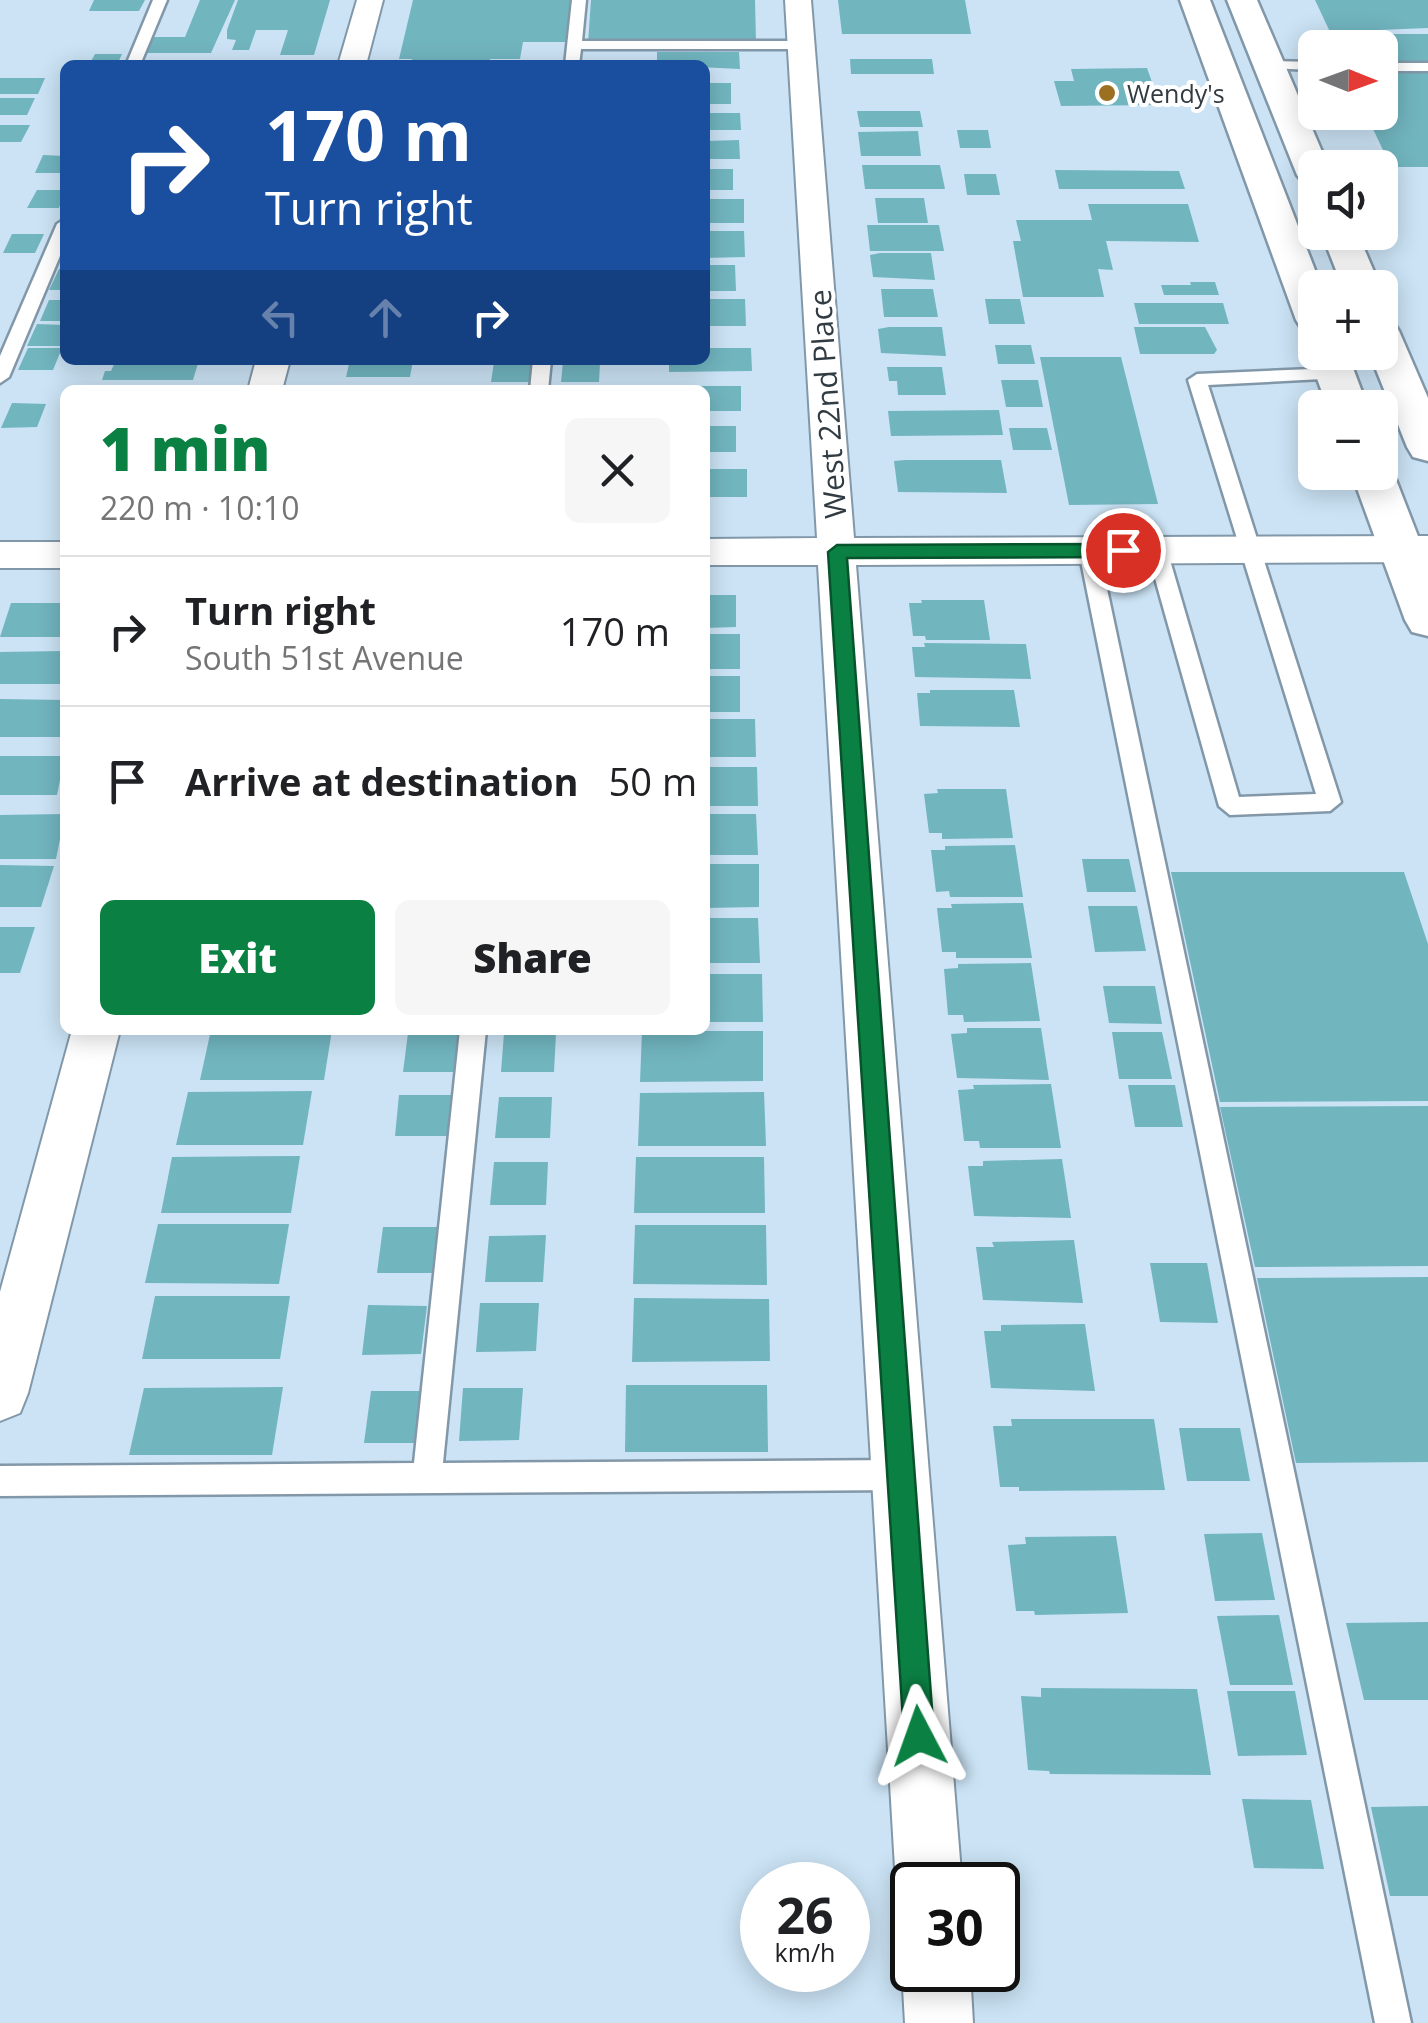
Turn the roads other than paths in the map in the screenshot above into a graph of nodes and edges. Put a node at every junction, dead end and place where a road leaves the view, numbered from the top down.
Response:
1 (160, 0) edge
2 (370, 0) edge
3 (579, 0) edge
4 (1195, 0) edge
5 (1242, 0) edge
6 (800, 22) edge
7 (574, 45) junction
8 (134, 60) edge
9 (353, 60) edge
10 (572, 60) edge
11 (1269, 65) junction
12 (1298, 66) edge
13 (1398, 67) edge
14 (1428, 67) edge
15 (1305, 150) edge
16 (60, 236) edge
17 (1298, 275) edge
18 (1397, 370) edge
19 (0, 377) edge
20 (1337, 378) edge
21 (1424, 428) edge
22 (1382, 490) edge
23 (1414, 549) edge
24 (1089, 550) junction
25 (1156, 550) junction
26 (1248, 550) junction
27 (710, 552) edge
28 (837, 552) junction
29 (0, 555) edge
30 (60, 555) edge
31 (1428, 620) edge
32 (95, 1035) edge
33 (472, 1035) edge
34 (0, 1393) edge
35 (901, 1475) junction
36 (426, 1478) junction
37 (0, 1481) edge
38 (928, 1862) edge
39 (937, 1992) edge
40 (939, 2023) edge
41 (1392, 2023) edge

1 - 8 lane
2 - 9 street
3 - 7 lane
4 - 17 main road
5 - 11 main road
6 - 7 lane
6 - 28 street, West 22nd Place
7 - 10 lane
11 - 12 lane
11 - 15 main road
13 - 14 lane
16 - 19 lane
18 - 21 main road
20 - 26 lane
22 - 23 main road
23 - 26 street
23 - 31 main road
24 - 25 street
24 - 28 street
24 - 41 lane
25 - 26 street
25 - 26 lane
27 - 28 street
28 - 35 street, West 22nd Place
29 - 30 street
32 - 34 street
33 - 36 lane
35 - 36 lane
35 - 38 street, West 22nd Place
36 - 37 lane
39 - 40 street

